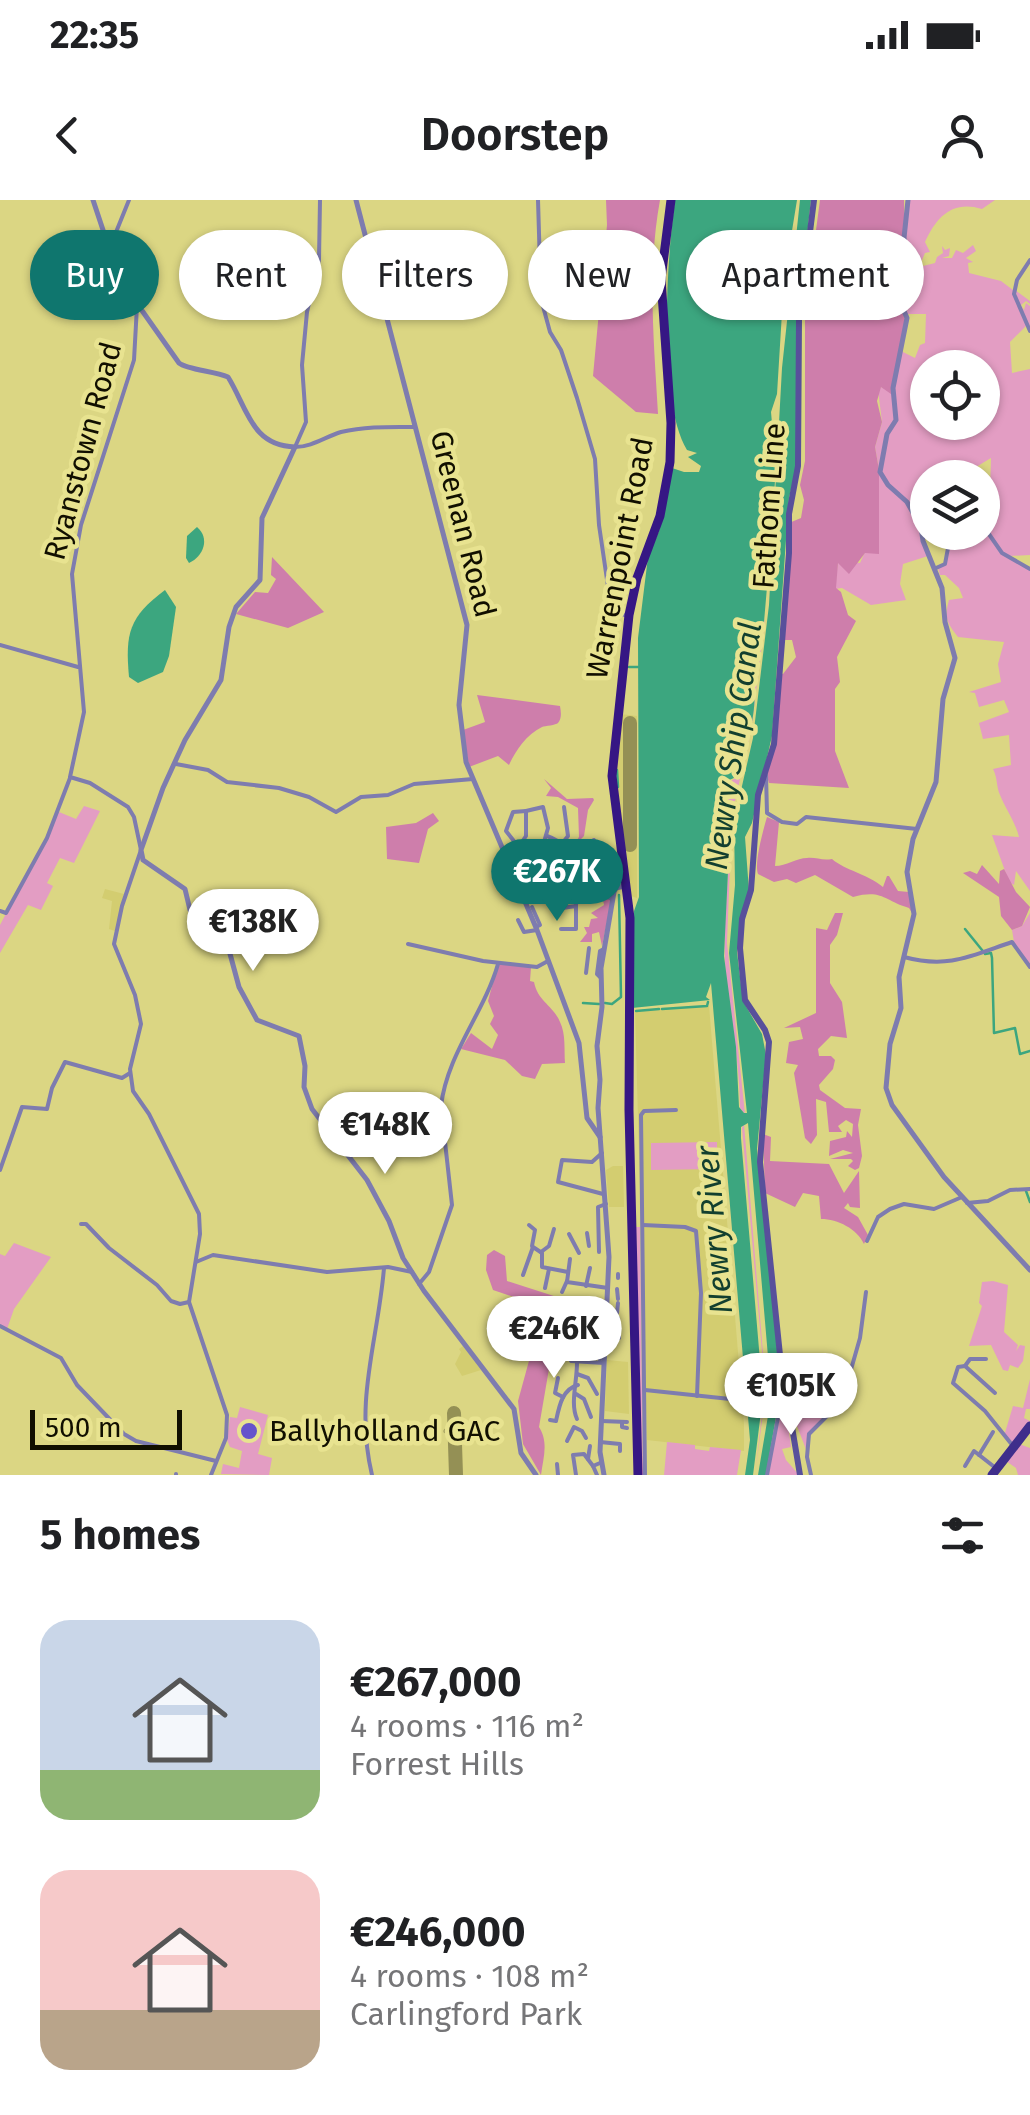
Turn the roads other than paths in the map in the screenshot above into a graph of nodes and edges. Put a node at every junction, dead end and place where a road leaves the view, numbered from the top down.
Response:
1 (93, 200) edge
2 (129, 200) edge
3 (320, 200) edge
4 (356, 200) edge
5 (538, 200) edge
6 (669, 200) edge
7 (814, 200) edge
8 (908, 200) edge
9 (102, 230) edge
10 (116, 230) edge
11 (1030, 260) edge
12 (136, 320) edge
13 (147, 320) edge
14 (1030, 331) edge
15 (415, 426) junction
16 (295, 447) junction
17 (947, 550) edge
18 (1000, 550) edge
19 (936, 568) junction
20 (1030, 569) edge
21 (626, 615) junction
22 (0, 645) edge
23 (78, 667) junction
24 (176, 764) junction
25 (766, 775) junction
26 (70, 778) junction
27 (473, 780) junction
28 (563, 809) dead end
29 (526, 811) junction
30 (917, 829) junction
31 (547, 836) junction
32 (593, 841) dead end
33 (560, 842) junction
34 (518, 848) junction
35 (141, 850) junction
36 (542, 853) dead end
37 (520, 862) dead end
38 (575, 862) junction
39 (584, 862) junction
40 (545, 871) dead end
41 (527, 876) dead end
42 (624, 886) junction
43 (545, 890) junction
44 (613, 899) junction
45 (576, 906) junction
46 (534, 909) dead end
47 (0, 910) edge
48 (518, 920) dead end
49 (539, 928) junction
50 (561, 929) dead end
51 (408, 944) dead end
52 (589, 948) dead end
53 (604, 949) junction
54 (904, 957) junction
55 (588, 961) junction
56 (548, 962) junction
57 (596, 963) junction
58 (498, 964) junction
59 (1030, 967) edge
60 (586, 972) dead end
61 (600, 976) junction
62 (130, 1072) junction
63 (676, 1110) dead end
64 (600, 1137) junction
65 (602, 1154) junction
66 (0, 1170) edge
67 (1030, 1189) edge
68 (605, 1194) junction
69 (964, 1200) junction
70 (606, 1204) junction
71 (588, 1216) dead end
72 (598, 1216) junction
73 (81, 1224) dead end
74 (529, 1225) dead end
75 (643, 1225) junction
76 (554, 1228) dead end
77 (570, 1234) dead end
78 (588, 1239) dead end
79 (598, 1239) junction
80 (867, 1241) dead end
81 (532, 1248) junction
82 (541, 1252) junction
83 (599, 1252) dead end
84 (196, 1262) junction
85 (384, 1268) junction
86 (590, 1268) dead end
87 (548, 1269) junction
88 (1030, 1270) edge
89 (412, 1272) junction
90 (568, 1272) junction
91 (523, 1275) dead end
92 (609, 1276) junction
93 (618, 1276) dead end
94 (567, 1281) junction
95 (420, 1284) junction
96 (544, 1288) dead end
97 (584, 1288) junction
98 (608, 1290) junction
99 (562, 1292) dead end
100 (866, 1292) dead end
101 (189, 1302) junction
102 (561, 1305) dead end
103 (607, 1309) junction
104 (618, 1311) junction
105 (556, 1318) dead end
106 (574, 1324) junction
107 (0, 1326) edge
108 (605, 1332) junction
109 (590, 1339) dead end
110 (986, 1359) dead end
111 (603, 1361) junction
112 (578, 1364) junction
113 (965, 1366) junction
114 (578, 1374) junction
115 (558, 1378) dead end
116 (578, 1384) junction
117 (644, 1390) junction
118 (995, 1392) dead end
119 (576, 1394) junction
120 (596, 1394) dead end
121 (697, 1396) junction
122 (564, 1397) junction
123 (730, 1400) dead end
124 (784, 1401) junction
125 (591, 1417) dead end
126 (550, 1420) dead end
127 (577, 1420) dead end
128 (601, 1421) junction
129 (626, 1424) dead end
130 (1030, 1426) edge
131 (993, 1432) dead end
132 (603, 1439) junction
133 (590, 1446) dead end
134 (1014, 1446) junction
135 (608, 1450) dead end
136 (620, 1452) dead end
137 (573, 1455) junction
138 (979, 1455) junction
139 (588, 1459) junction
140 (216, 1461) junction
141 (557, 1464) dead end
142 (597, 1464) junction
143 (965, 1466) dead end
144 (994, 1472) edge
145 (211, 1475) edge
146 (372, 1475) edge
147 (536, 1475) edge
148 (558, 1475) edge
149 (576, 1475) edge
150 (600, 1475) edge
151 (639, 1475) edge
152 (767, 1475) edge
153 (800, 1475) edge
154 (811, 1475) edge

1 - 9 street
2 - 10 street
3 - 16 street
4 - 15 street, Greenan Road
5 - 21 street
6 - 21 highway, Warrenpoint Road
7 - 25 main road, Fathom Line
8 - 19 street
11 - 14 street
12 - 23 street, Ryanstown Road
13 - 16 street
15 - 16 street
15 - 27 street, Greenan Road
16 - 24 street
17 - 19 street
18 - 20 street
19 - 30 street
21 - 42 highway, Warrenpoint Road
21 - 42 highway, Warrenpoint Road
22 - 23 street
23 - 26 street, Ryanstown Road
24 - 27 street
24 - 35 street
25 - 30 street
25 - 124 main road, Fathom Line
26 - 35 street
26 - 47 street, Ryanstown Road
27 - 49 street, Greenan Road
28 - 33 street
29 - 31 street
29 - 34 street
29 - 34 street
30 - 54 street
31 - 33 street
31 - 36 street
32 - 39 street
33 - 38 street
34 - 37 street
35 - 62 street
35 - 89 street
38 - 39 street
38 - 45 street
39 - 44 street
40 - 43 street
41 - 43 street
42 - 44 street
42 - 151 highway
43 - 45 street
44 - 53 street
45 - 50 street
46 - 49 street
48 - 49 street
49 - 56 street, Greenan Road
51 - 58 street
52 - 55 street
53 - 57 street
53 - 61 street
54 - 59 street
54 - 69 street
55 - 57 street
55 - 60 street
56 - 58 street
56 - 64 street, Greenan Road
57 - 61 street
58 - 95 street
61 - 64 street
62 - 66 street
62 - 84 street
63 - 75 street
64 - 65 street
65 - 68 street
65 - 68 street
67 - 69 street
68 - 70 street
69 - 80 street
69 - 88 street
70 - 72 street
70 - 92 street
71 - 72 street
72 - 79 street
73 - 101 street
74 - 81 street
75 - 117 street
75 - 121 street
76 - 82 street
77 - 90 street
78 - 79 street
79 - 83 street
81 - 82 street
81 - 91 street
82 - 87 street
84 - 85 street
84 - 101 street
85 - 89 street
85 - 146 street
86 - 97 street
87 - 90 street
87 - 96 street
89 - 95 street
90 - 94 street
92 - 93 street
92 - 98 street
94 - 97 street
94 - 99 street
95 - 147 street
97 - 98 street
98 - 103 street
98 - 104 street
100 - 154 street
101 - 140 street
102 - 106 street
103 - 104 street
103 - 108 street
104 - 108 street
104 - 108 street
105 - 106 street
106 - 112 street
107 - 140 street
108 - 111 street
109 - 111 street
110 - 113 street
111 - 112 street
111 - 128 street
112 - 114 street
113 - 118 street
113 - 134 street
114 - 116 street
114 - 120 street
115 - 122 street
116 - 119 street
116 - 122 street
117 - 121 street
117 - 151 street
119 - 125 street
119 - 127 street
121 - 123 street
122 - 126 street
124 - 152 street
124 - 153 main road, Fathom Line
128 - 129 street
128 - 132 street
130 - 134 main road
131 - 138 street
132 - 135 street
132 - 136 street
132 - 137 street
132 - 142 street
133 - 139 street
134 - 144 main road
137 - 139 street
137 - 149 street
138 - 143 street
138 - 144 street
139 - 142 street
140 - 145 street
141 - 148 street
142 - 150 street

